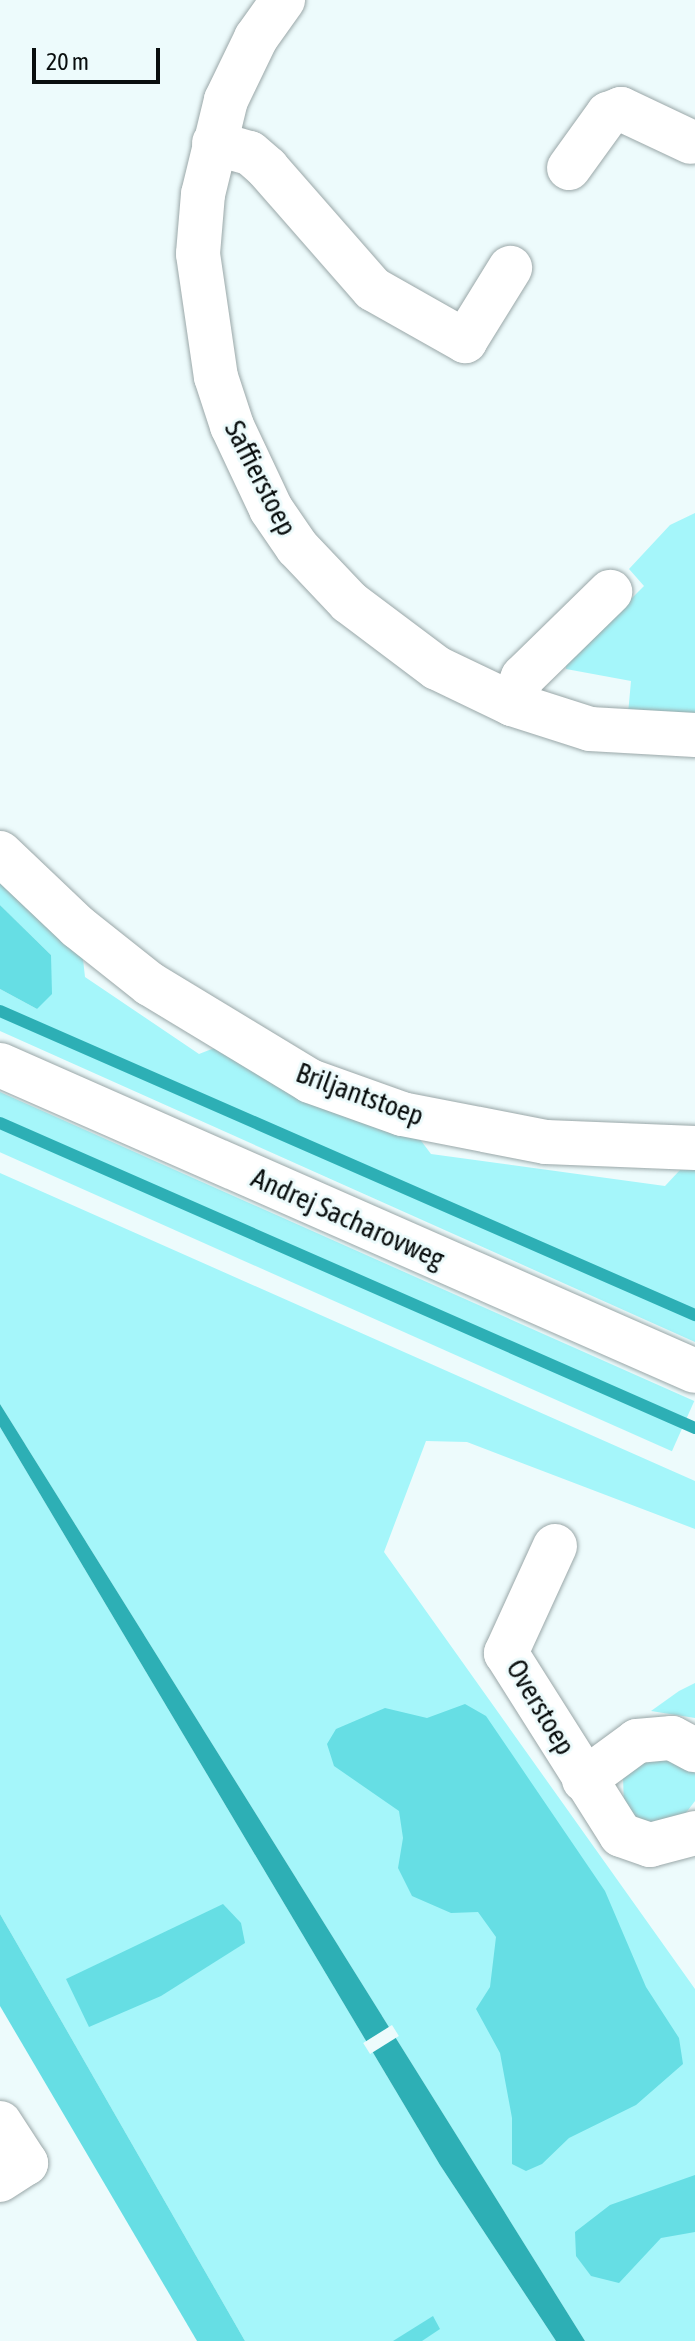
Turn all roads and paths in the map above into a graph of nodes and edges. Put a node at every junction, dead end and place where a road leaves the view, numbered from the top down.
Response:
1 (283, 0) edge
2 (694, 140) edge
3 (214, 143) junction
4 (569, 168) dead end
5 (510, 268) dead end
6 (610, 592) dead end
7 (512, 704) junction
8 (695, 735) edge
9 (0, 853) edge
10 (0, 1065) edge
11 (695, 1148) edge
12 (695, 1371) edge
13 (555, 1546) dead end
14 (695, 1750) edge
15 (584, 1780) junction
16 (695, 1833) edge
17 (0, 2123) edge
18 (0, 2180) edge

1 - 3 street, Saffierstoep
2 - 4 street
3 - 5 street
3 - 7 street, Saffierstoep
6 - 7 street
7 - 8 street, Saffierstoep
9 - 11 street, Briljantstoep
10 - 12 street, Andrej Sacharovweg
13 - 15 street, Overstoep
14 - 15 street, Overstoep
15 - 16 street, Overstoep
17 - 18 street

